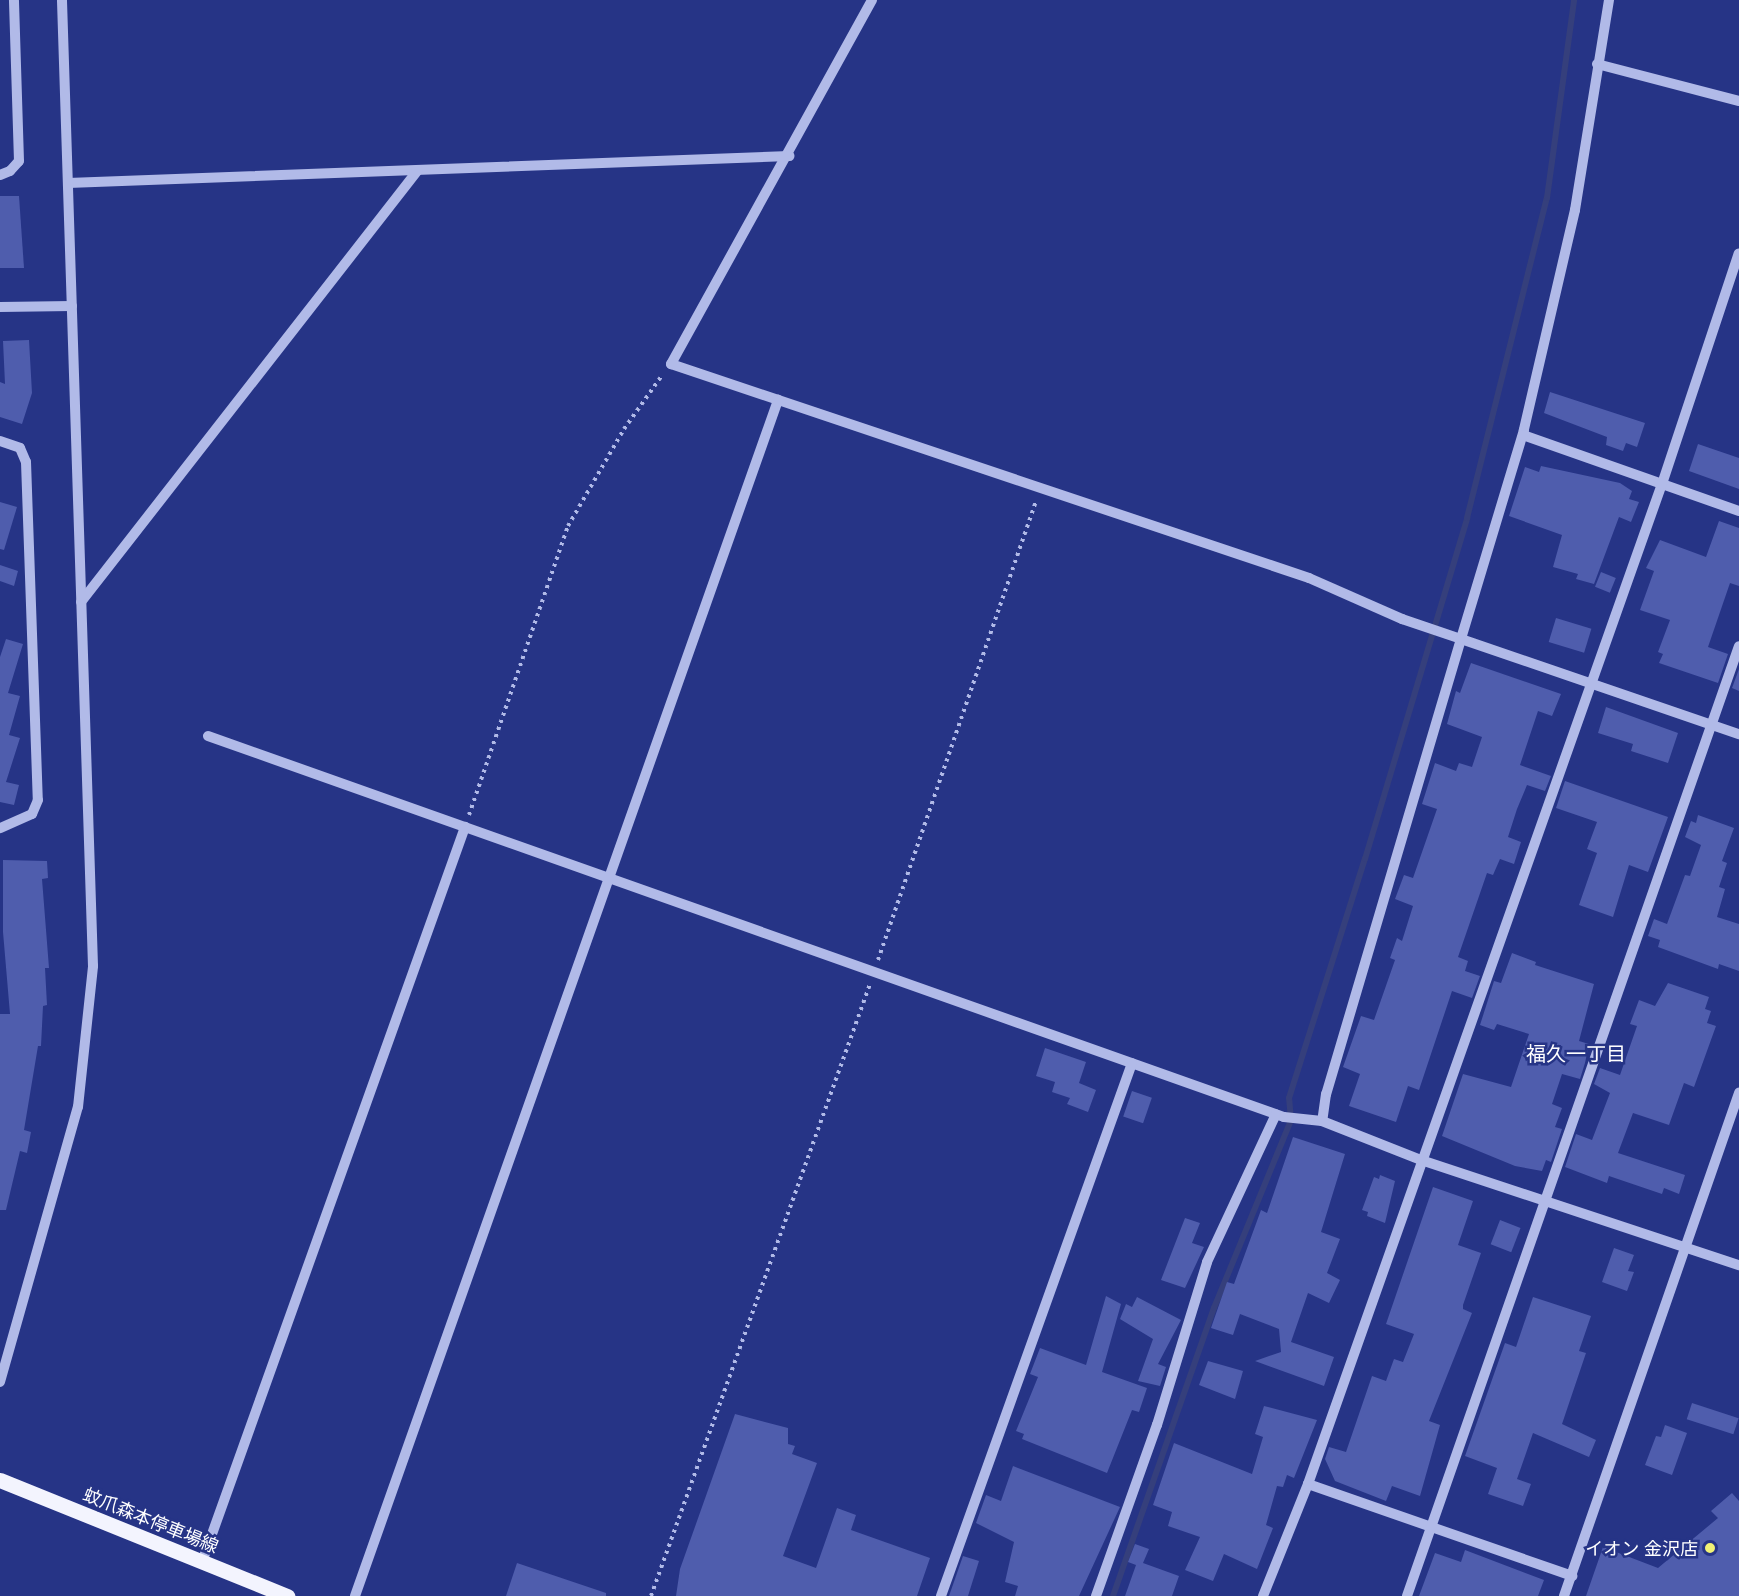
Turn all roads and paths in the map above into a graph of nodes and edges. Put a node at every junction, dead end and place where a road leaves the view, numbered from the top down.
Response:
1 (14, 0) edge
2 (62, 0) edge
3 (872, 0) edge
4 (1609, 0) edge
5 (1597, 64) junction
6 (1739, 102) edge
7 (789, 156) junction
8 (418, 170) junction
9 (0, 175) edge
10 (68, 183) junction
11 (1739, 253) edge
12 (72, 306) junction
13 (0, 307) edge
14 (671, 364) junction
15 (778, 400) junction
16 (1523, 435) junction
17 (0, 441) edge
18 (1662, 484) junction
19 (1041, 488) junction
20 (1739, 511) edge
21 (81, 602) junction
22 (1456, 637) junction
23 (1739, 646) edge
24 (1592, 683) junction
25 (1712, 724) junction
26 (1739, 734) edge
27 (208, 736) dead end
28 (465, 827) junction
29 (0, 828) edge
30 (609, 878) junction
31 (874, 972) junction
32 (1132, 1063) junction
33 (1739, 1093) edge
34 (1280, 1115) junction
35 (1322, 1121) junction
36 (1421, 1160) junction
37 (1545, 1201) junction
38 (1687, 1248) junction
39 (1739, 1265) edge
40 (0, 1382) edge
41 (0, 1480) edge
42 (1308, 1485) junction
43 (1432, 1526) junction
44 (202, 1562) junction
45 (1572, 1576) junction
46 (287, 1596) edge
47 (355, 1596) edge
48 (651, 1596) edge
49 (941, 1596) edge
50 (1096, 1596) edge
51 (1263, 1596) edge
52 (1407, 1596) edge
53 (1564, 1596) edge

1 - 9 street
2 - 10 street
3 - 7 street
4 - 5 street
5 - 6 street
5 - 16 street
7 - 8 street
7 - 14 street
8 - 10 street
8 - 21 street
10 - 12 street
11 - 18 street
12 - 13 street
12 - 21 street
14 - 15 street
14 - 28 path
15 - 19 street
15 - 30 street
16 - 18 street
16 - 22 street
17 - 29 street
18 - 20 street
18 - 24 street
19 - 22 street
19 - 31 path
21 - 40 street
22 - 24 street
22 - 35 street
23 - 25 street
24 - 25 street
24 - 36 street
25 - 26 street
25 - 37 street
27 - 28 street
28 - 30 street
28 - 44 street
30 - 31 street
30 - 47 street
31 - 32 street
31 - 48 path
32 - 34 street
32 - 49 street
33 - 38 street
34 - 35 street
34 - 50 street
35 - 36 street
36 - 37 street
36 - 42 street
37 - 38 street
37 - 43 street
38 - 39 street
38 - 45 street
41 - 44 main road, 蚊爪森本停車場線
42 - 43 street
42 - 51 street
43 - 45 street
43 - 52 street
44 - 46 main road, 蚊爪森本停車場線
45 - 53 street

